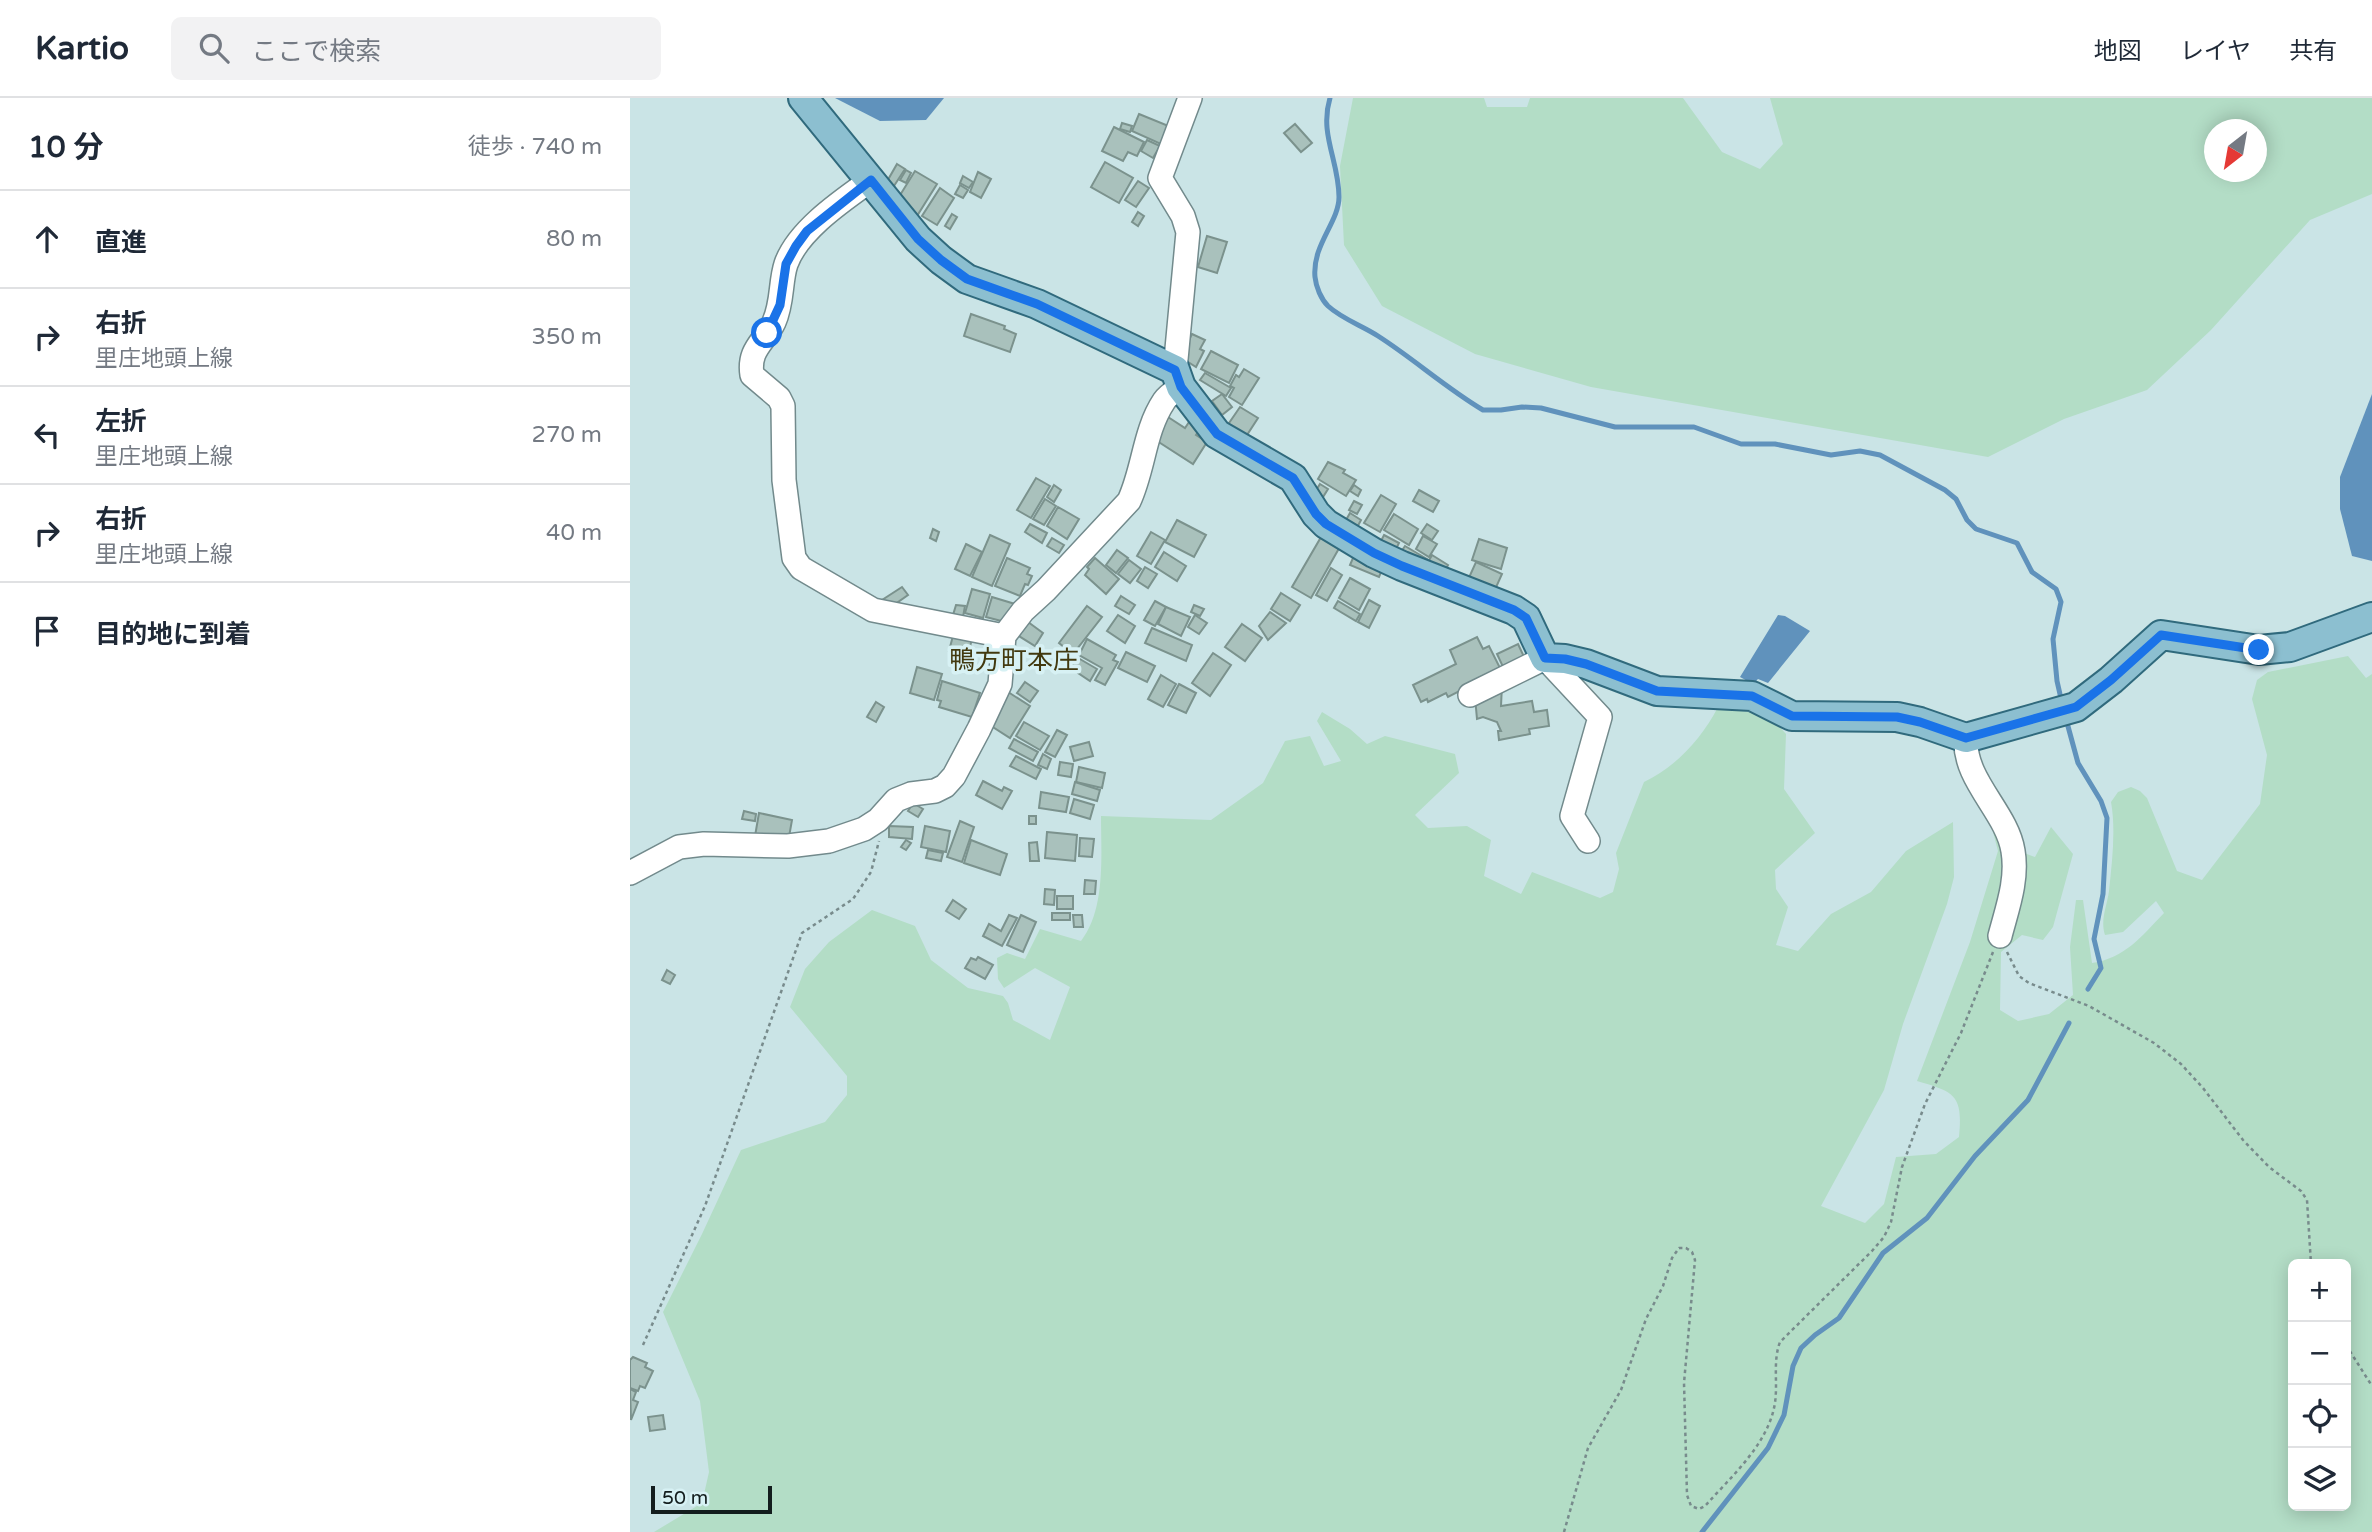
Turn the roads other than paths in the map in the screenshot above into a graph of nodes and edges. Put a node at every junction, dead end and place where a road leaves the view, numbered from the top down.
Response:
1 (803, 98) edge
2 (1190, 98) edge
3 (871, 180) junction
4 (1178, 378) junction
5 (2372, 617) edge
6 (1004, 636) junction
7 (1545, 658) junction
8 (1470, 695) dead end
9 (1966, 738) junction
10 (1588, 841) dead end
11 (630, 873) edge
12 (2000, 936) road end

1 - 3 main road
2 - 4 street
3 - 4 main road
3 - 6 street
4 - 6 street
4 - 7 main road
5 - 9 main road
6 - 11 street
7 - 8 street
7 - 9 main road
7 - 10 street
9 - 12 street

